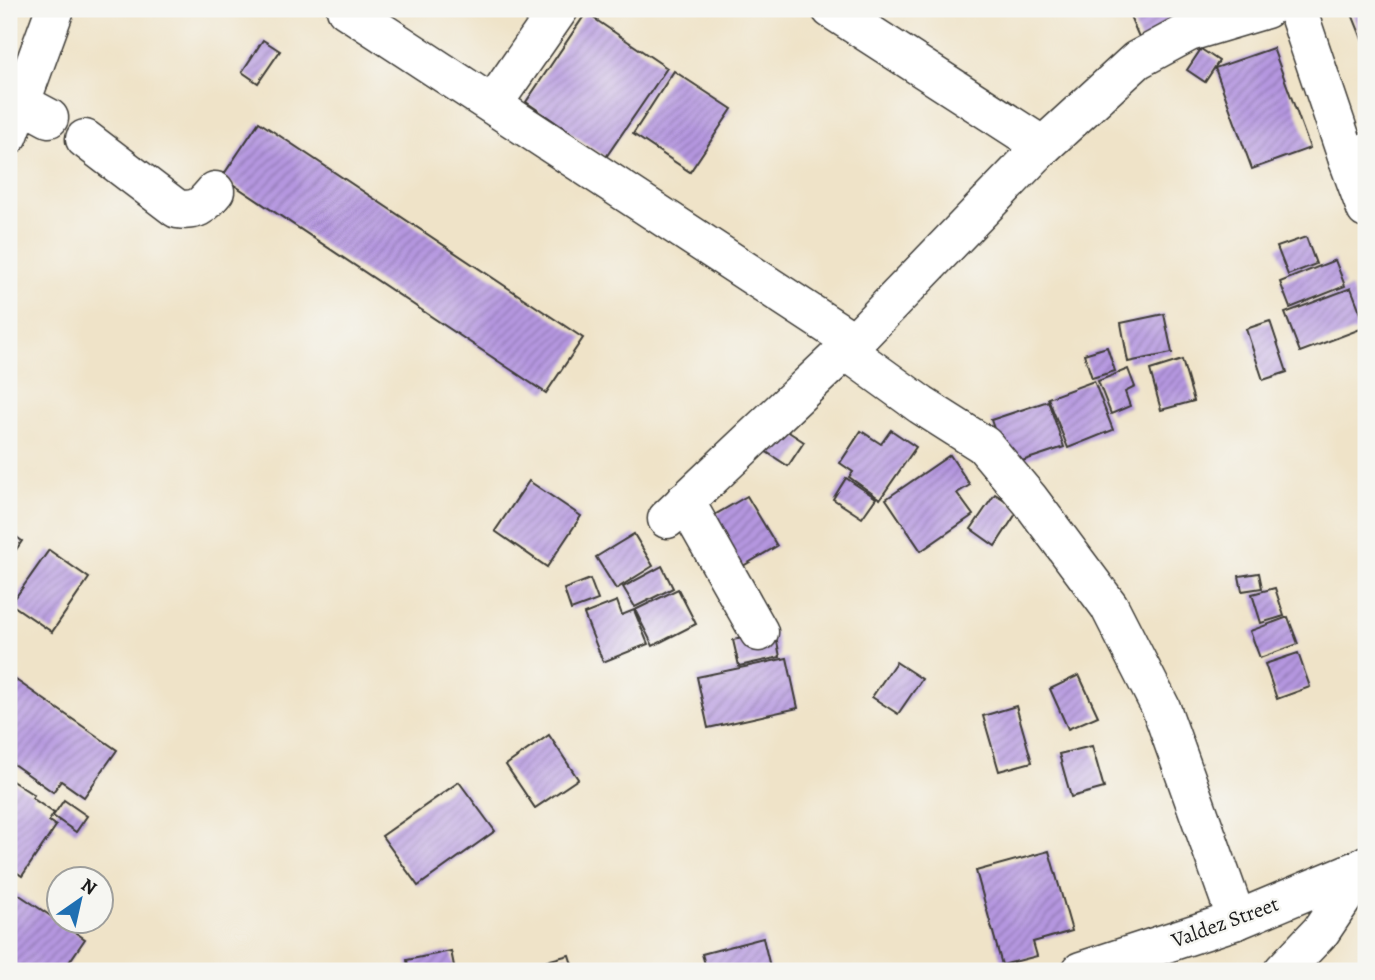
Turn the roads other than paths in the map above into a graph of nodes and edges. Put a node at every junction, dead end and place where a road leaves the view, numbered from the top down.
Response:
1 (55, 9) edge
2 (346, 9) edge
3 (559, 9) edge
4 (831, 9) edge
5 (1266, 9) edge
6 (1297, 9) edge
7 (493, 104) junction
8 (20, 119) edge
9 (85, 139) dead end
10 (1042, 146) junction
11 (1357, 156) edge
12 (215, 191) dead end
13 (1366, 209) edge
14 (850, 346) junction
15 (760, 632) dead end
16 (1365, 866) edge
17 (1237, 920) junction
18 (1081, 971) edge
19 (1283, 971) edge

1 - 8 street
2 - 7 street
3 - 7 street
4 - 10 street
5 - 10 street
6 - 11 street
7 - 14 street
9 - 12 street
10 - 14 street
11 - 13 street
14 - 15 street
14 - 17 street
16 - 17 street, Valdez Street
16 - 19 street
17 - 18 street, Valdez Street

